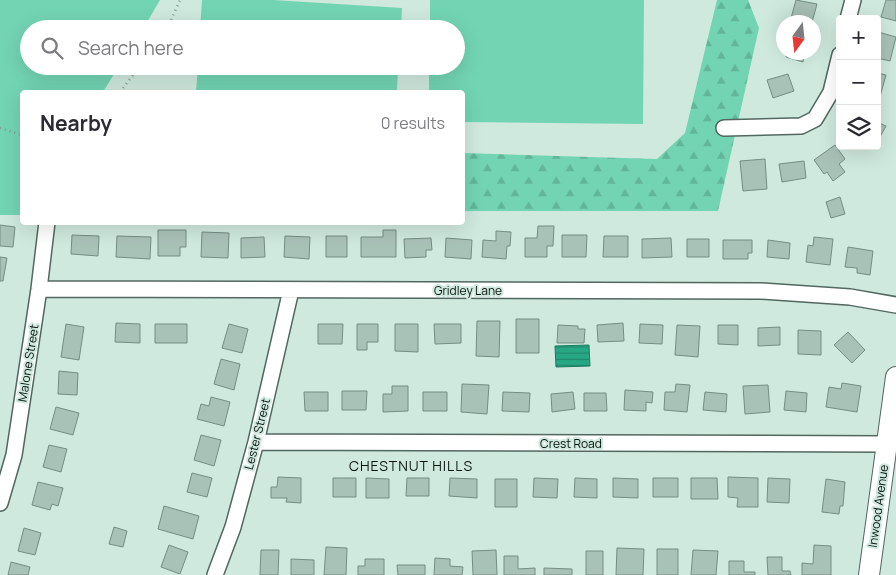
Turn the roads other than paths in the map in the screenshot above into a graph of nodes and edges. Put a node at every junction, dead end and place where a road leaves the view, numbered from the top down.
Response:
1 (853, 0) edge
2 (849, 15) edge
3 (839, 60) edge
4 (724, 128) dead end
5 (46, 225) edge
6 (39, 289) junction
7 (291, 290) junction
8 (896, 305) edge
9 (896, 377) edge
10 (256, 442) junction
11 (887, 444) junction
12 (0, 502) edge
13 (215, 575) edge
14 (868, 575) edge

1 - 2 street
3 - 4 street
5 - 6 street, Malone Street
6 - 7 street, Gridley Lane
6 - 12 street, Malone Street
7 - 8 street, Gridley Lane
7 - 10 street, Lester Street
9 - 11 street, Inwood Avenue
10 - 11 street, Crest Road
10 - 13 street, Lester Street
11 - 14 street, Inwood Avenue

